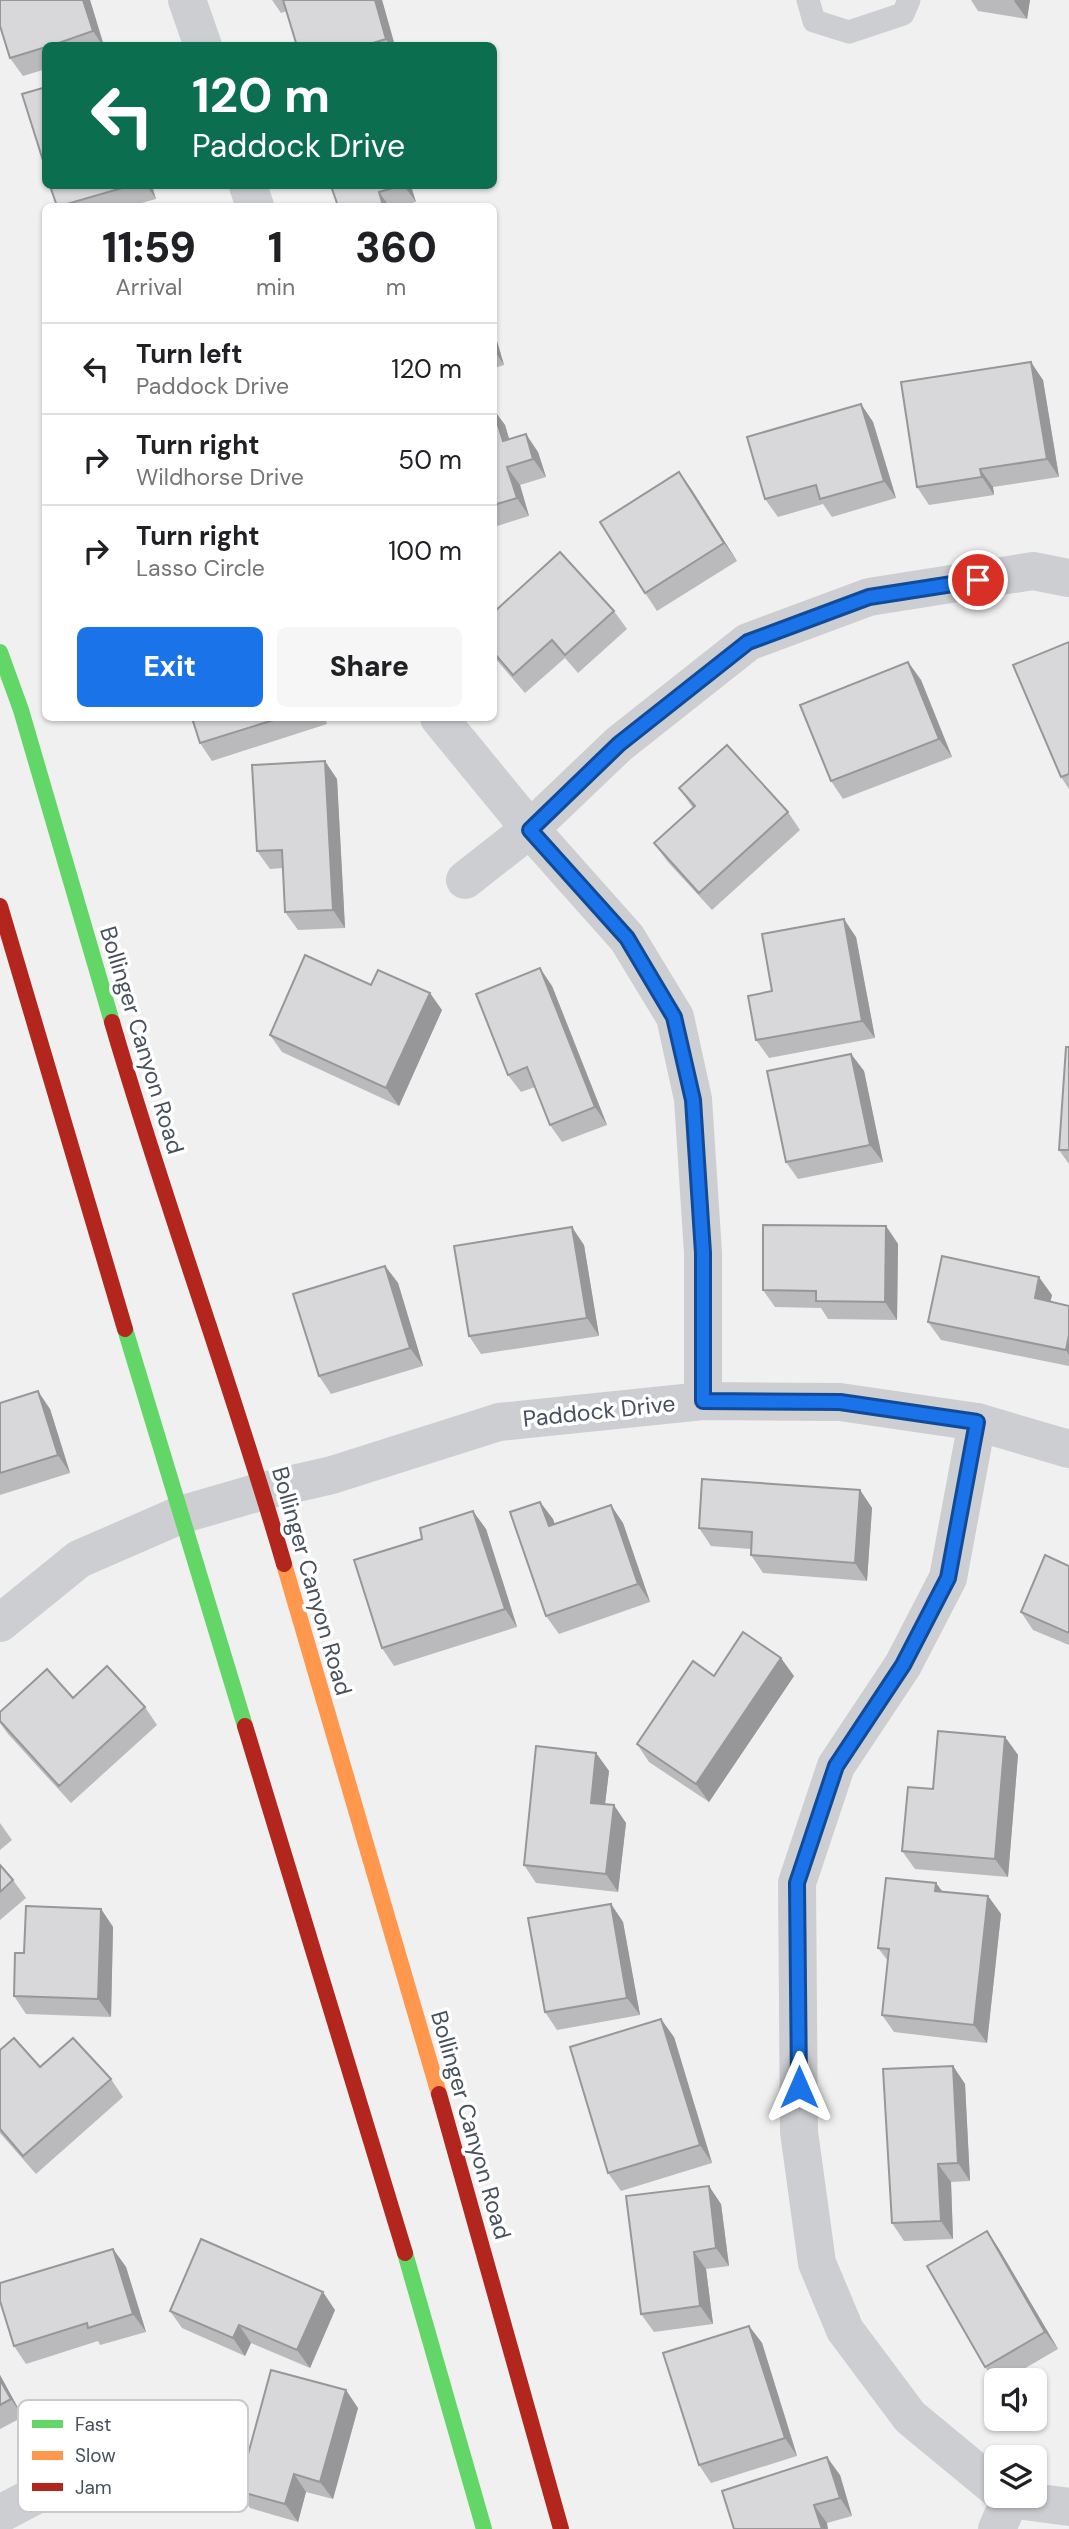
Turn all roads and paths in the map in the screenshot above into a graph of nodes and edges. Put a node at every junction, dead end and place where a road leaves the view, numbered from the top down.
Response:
1 (187, 0) edge
2 (808, 0) edge
3 (909, 0) edge
4 (202, 42) edge
5 (1069, 578) edge
6 (0, 652) edge
7 (441, 721) edge
8 (530, 830) junction
9 (465, 880) dead end
10 (0, 906) edge
11 (703, 1401) junction
12 (977, 1422) junction
13 (1069, 1449) edge
14 (263, 1491) junction
15 (180, 1515) junction
16 (0, 1623) edge
17 (984, 2486) edge
18 (18, 2505) edge
19 (1047, 2506) edge
20 (1069, 2507) edge
21 (0, 2514) edge
22 (484, 2529) edge
23 (561, 2529) edge

1 - 4 street
2 - 3 lane
5 - 8 street
6 - 14 main road, Bollinger Canyon Road
7 - 8 street
8 - 9 street
8 - 11 street
10 - 15 main road
11 - 12 street, Paddock Drive
11 - 14 street, Paddock Drive
12 - 13 street, Paddock Drive
12 - 17 street
14 - 15 street, Paddock Drive
14 - 23 main road, Bollinger Canyon Road
15 - 16 street, Paddock Drive
15 - 22 main road
18 - 21 street
19 - 20 street

